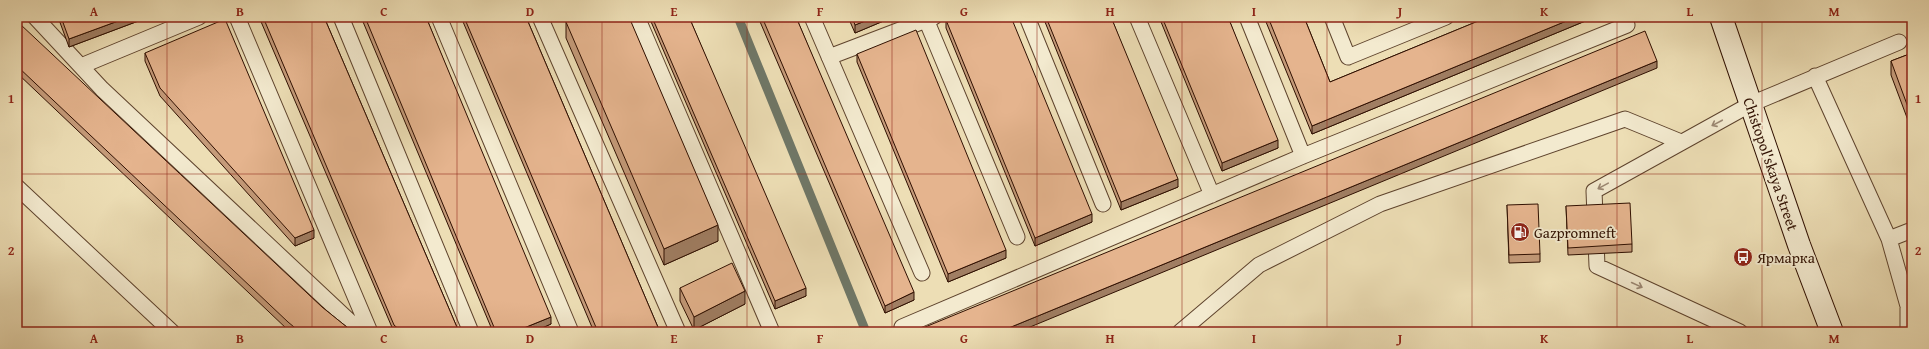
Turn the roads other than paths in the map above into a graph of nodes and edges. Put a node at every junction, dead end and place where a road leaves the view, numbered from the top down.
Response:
1 (35, 17) edge
2 (199, 17) edge
3 (236, 17) edge
4 (341, 17) edge
5 (439, 17) edge
6 (540, 17) edge
7 (636, 17) edge
8 (812, 17) edge
9 (1027, 17) edge
10 (1137, 17) edge
11 (1247, 17) edge
12 (1332, 17) edge
13 (1446, 17) edge
14 (1721, 17) edge
15 (929, 18) edge
16 (1627, 25) dead end
17 (1899, 42) dead end
18 (829, 57) junction
19 (80, 66) junction
20 (1815, 76) junction
21 (1751, 104) junction
22 (1681, 142) junction
23 (1303, 156) junction
24 (17, 187) edge
25 (1212, 195) junction
26 (1103, 204) dead end
27 (1912, 230) edge
28 (1017, 237) dead end
29 (1889, 239) junction
30 (922, 273) dead end
31 (902, 327) dead end
32 (172, 332) edge
33 (361, 332) edge
34 (370, 332) edge
35 (471, 332) edge
36 (571, 332) edge
37 (678, 332) edge
38 (772, 332) edge
39 (1180, 332) edge
40 (1740, 332) edge
41 (1832, 332) edge
42 (1908, 332) edge

1 - 19 lane
2 - 19 lane
3 - 34 lane
4 - 35 lane
5 - 36 lane
6 - 37 lane
7 - 38 lane
8 - 18 lane
9 - 26 lane
10 - 25 lane
11 - 23 lane
12 - 13 lane
14 - 21 main road, Chistopol'skaya Street
15 - 18 lane
15 - 28 lane
16 - 23 lane
17 - 20 lane
18 - 30 lane
19 - 33 lane
20 - 21 lane
20 - 29 lane
21 -> 22 lane
21 - 41 main road, Chistopol'skaya Street
22 - 39 lane
22 -> 40 lane
23 - 25 lane
24 - 32 lane
25 - 31 lane
27 - 29 lane
29 - 42 lane

